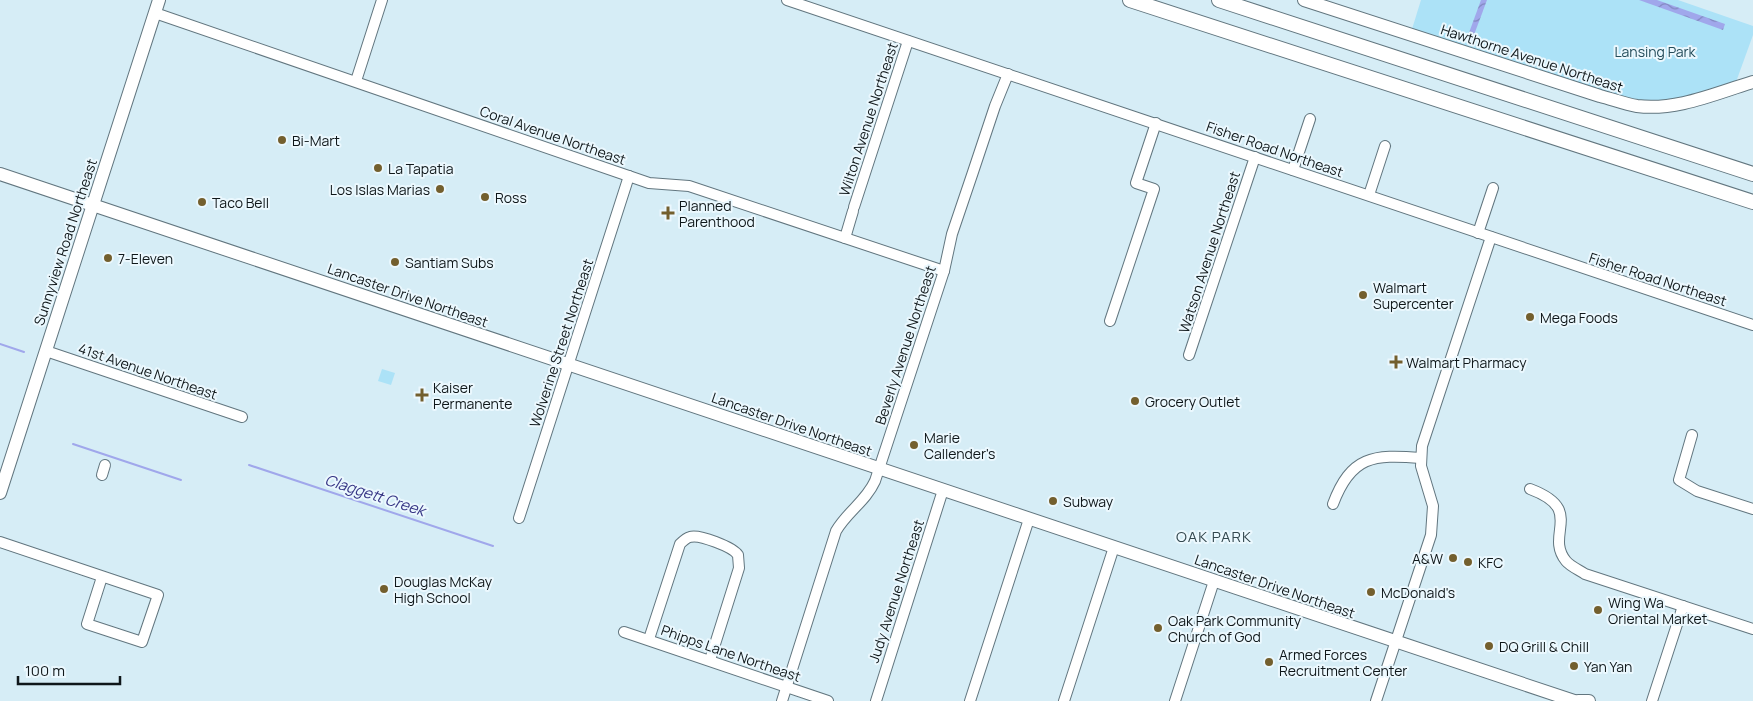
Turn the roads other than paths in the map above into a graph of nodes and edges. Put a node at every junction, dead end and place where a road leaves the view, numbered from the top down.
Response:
1 (159, 0) edge
2 (382, 0) edge
3 (787, 0) edge
4 (1130, 0) edge
5 (1219, 0) edge
6 (1304, 0) edge
7 (1332, 4) edge
8 (155, 13) junction
9 (908, 41) junction
10 (1008, 74) junction
11 (356, 81) junction
12 (1753, 82) edge
13 (1310, 119) dead end
14 (1156, 123) junction
15 (1385, 146) dead end
16 (1255, 157) junction
17 (1293, 170) junction
18 (0, 174) edge
19 (1753, 174) edge
20 (629, 176) junction
21 (1493, 188) dead end
22 (1369, 195) junction
23 (1753, 202) edge
24 (92, 206) junction
25 (1478, 233) junction
26 (1491, 237) junction
27 (845, 238) junction
28 (944, 271) junction
29 (1110, 321) dead end
30 (1753, 326) edge
31 (46, 351) junction
32 (1189, 355) dead end
33 (568, 365) junction
34 (242, 416) dead end
35 (1692, 435) dead end
36 (1421, 458) junction
37 (879, 469) junction
38 (1530, 489) dead end
39 (943, 490) junction
40 (0, 492) edge
41 (1333, 504) dead end
42 (1753, 509) edge
43 (519, 518) dead end
44 (1029, 519) junction
45 (0, 542) edge
46 (1114, 548) junction
47 (102, 576) junction
48 (1214, 581) junction
49 (1684, 606) junction
50 (1753, 629) edge
51 (624, 632) dead end
52 (649, 639) junction
53 (1395, 642) junction
54 (710, 660) junction
55 (786, 688) junction
56 (782, 701) edge
57 (828, 701) edge
58 (876, 701) edge
59 (970, 701) edge
60 (1064, 701) edge
61 (1175, 701) edge
62 (1376, 701) edge
63 (1574, 701) edge
64 (1578, 701) edge
65 (1589, 701) edge
66 (1652, 701) edge

1 - 8 main road, Sunnyview Road Northeast
2 - 11 street
3 - 9 street, Fisher Road Northeast
4 - 23 highway
5 - 19 highway
6 - 7 main road, Hawthorne Avenue Northeast
7 - 12 main road, Hawthorne Avenue Northeast
8 - 11 street, Coral Avenue Northeast
8 - 24 main road, Sunnyview Road Northeast
9 - 10 street, Fisher Road Northeast
9 - 27 street, Wilton Avenue Northeast
10 - 14 street, Fisher Road Northeast
10 - 28 street, Beverly Avenue Northeast
11 - 20 street, Coral Avenue Northeast
13 - 17 street
14 - 16 street, Fisher Road Northeast
14 - 29 street
15 - 22 street
16 - 17 street, Fisher Road Northeast
16 - 32 street, Watson Avenue Northeast
17 - 22 street, Fisher Road Northeast
18 - 24 main road, Lancaster Drive Northeast
20 - 27 street, Coral Avenue Northeast
20 - 33 street, Wolverine Street Northeast
21 - 25 street
22 - 25 street, Fisher Road Northeast
24 - 31 main road, Sunnyview Road Northeast
24 - 33 main road, Lancaster Drive Northeast
25 - 26 street, Fisher Road Northeast
26 - 30 street, Fisher Road Northeast
26 - 36 street
27 - 28 street, Coral Avenue Northeast
28 - 37 street, Beverly Avenue Northeast
31 - 34 street, 41st Avenue Northeast
31 - 40 main road, Sunnyview Road Northeast
33 - 37 main road, Lancaster Drive Northeast
33 - 43 street, Wolverine Street Northeast
35 - 42 street
36 - 41 street
36 - 53 street
37 - 39 main road, Lancaster Drive Northeast
37 - 55 street, Beverly Avenue Northeast
38 - 49 street
39 - 44 main road, Lancaster Drive Northeast
39 - 58 street, Judy Avenue Northeast
44 - 46 main road, Lancaster Drive Northeast
44 - 59 street
45 - 47 street
46 - 48 main road, Lancaster Drive Northeast
46 - 60 street
47 - 47 street
48 - 53 main road, Lancaster Drive Northeast
48 - 61 street
49 - 50 street
49 - 66 street
51 - 52 street, Phipps Lane Northeast
52 - 54 street, Phipps Lane Northeast
52 - 54 street
53 - 62 street
53 - 63 main road, Lancaster Drive Northeast
54 - 55 street, Phipps Lane Northeast
55 - 56 street, Beverly Avenue Northeast
55 - 57 street, Phipps Lane Northeast
64 - 65 main road

